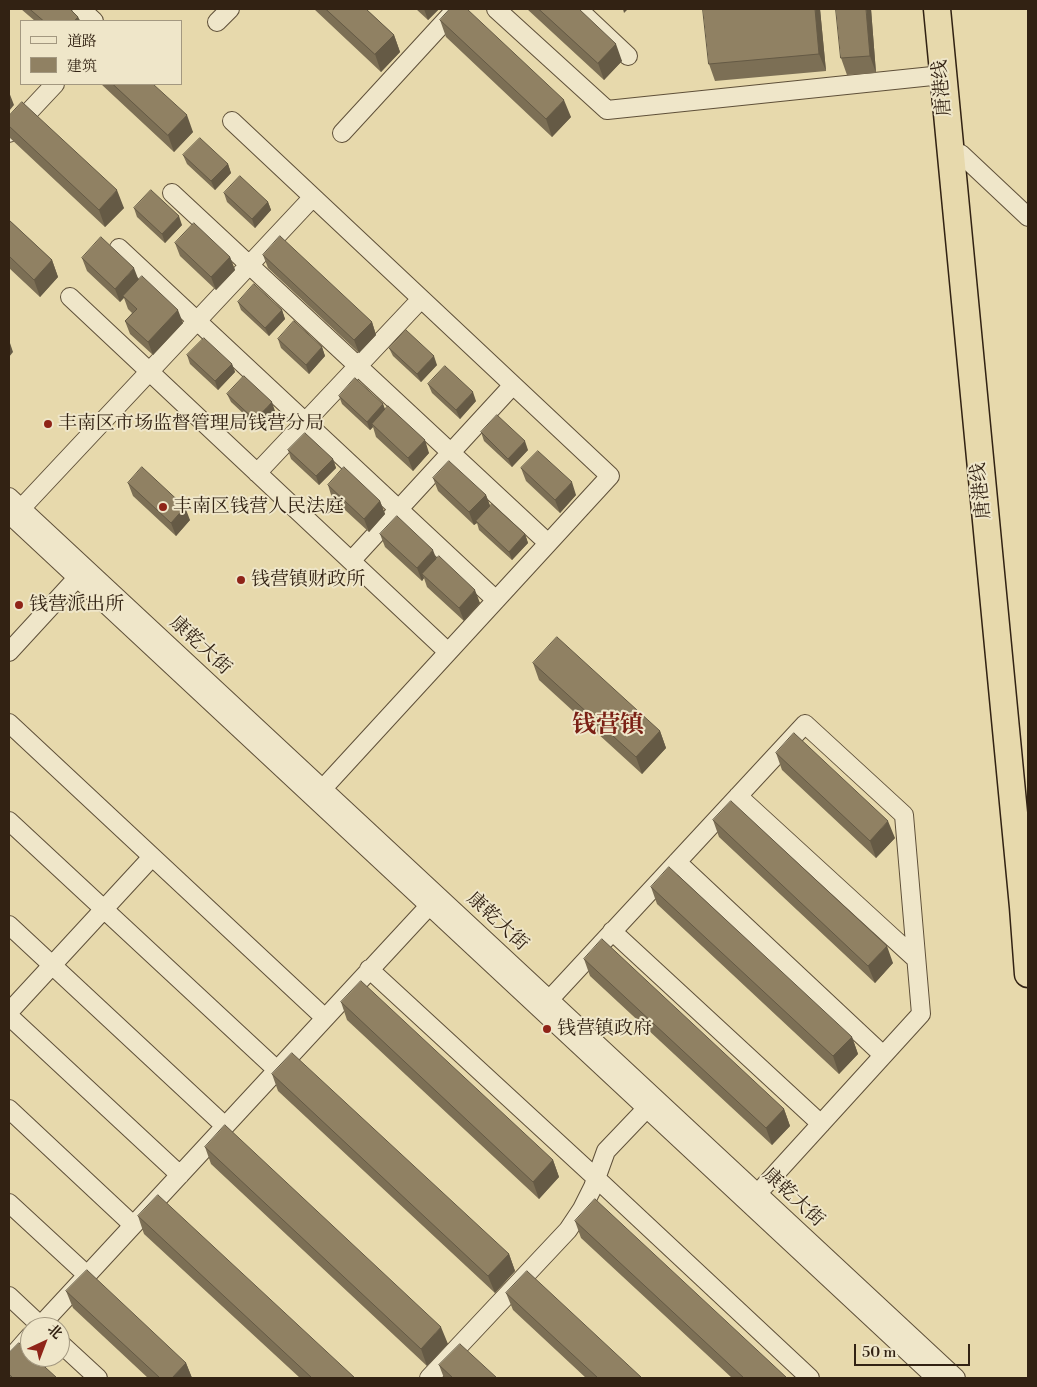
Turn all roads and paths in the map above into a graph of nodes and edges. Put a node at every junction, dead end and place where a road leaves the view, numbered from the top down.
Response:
1 (81, 9) edge
2 (230, 9) edge
3 (456, 9) edge
4 (496, 9) edge
5 (578, 9) edge
6 (937, 9) edge
7 (950, 9) edge
8 (93, 20) edge
9 (217, 22) dead end
10 (628, 56) dead end
11 (942, 75) junction
12 (54, 85) edge
13 (232, 121) dead end
14 (9, 133) edge
15 (342, 133) dead end
16 (961, 154) junction
17 (172, 193) dead end
18 (313, 197) junction
19 (1028, 217) edge
20 (119, 248) dead end
21 (249, 265) junction
22 (70, 297) dead end
23 (421, 299) junction
24 (197, 321) junction
25 (358, 366) junction
26 (149, 372) junction
27 (513, 385) junction
28 (305, 422) junction
29 (450, 453) junction
30 (256, 473) junction
31 (399, 509) junction
32 (13, 510) edge
33 (548, 543) junction
34 (351, 561) junction
35 (77, 578) junction
36 (496, 600) junction
37 (9, 652) edge
38 (448, 652) junction
39 (9, 723) edge
40 (1028, 777) edge
41 (318, 794) junction
42 (738, 796) junction
43 (9, 821) edge
44 (152, 857) junction
45 (677, 862) junction
46 (1026, 905) edge
47 (429, 906) junction
48 (104, 909) junction
49 (9, 925) edge
50 (612, 932) junction
51 (916, 959) junction
52 (52, 965) junction
53 (369, 969) junction
54 (1028, 974) edge
55 (549, 1000) junction
56 (9, 1012) edge
57 (9, 1016) edge
58 (325, 1018) junction
59 (883, 1055) junction
60 (276, 1070) junction
61 (647, 1108) junction
62 (9, 1109) edge
63 (820, 1124) junction
64 (225, 1126) junction
65 (180, 1175) junction
66 (596, 1178) junction
67 (757, 1194) junction
68 (9, 1203) edge
69 (133, 1225) junction
70 (87, 1275) junction
71 (9, 1296) edge
72 (27, 1317) edge
73 (49, 1317) edge
74 (20, 1348) edge
75 (70, 1353) edge
76 (9, 1360) edge
77 (98, 1378) edge
78 (429, 1378) edge
79 (810, 1378) edge
80 (936, 1378) edge
81 (956, 1378) edge

1 - 8 street
2 - 9 street
3 - 15 street
4 - 11 street
5 - 10 street
6 - 11 highway, 唐港线
7 - 16 highway, 唐港线
11 - 46 highway, 唐港线
12 - 14 street
13 - 18 street
16 - 19 street
16 - 40 highway, 唐港线
17 - 21 street
18 - 21 street
18 - 23 street
20 - 24 street
21 - 24 street
21 - 25 street
22 - 26 street
23 - 25 street
23 - 27 street
24 - 26 street
24 - 28 street
25 - 28 street
25 - 29 street
26 - 30 street
26 - 32 street
27 - 29 street
27 - 33 street
28 - 30 street
28 - 31 street
29 - 31 street
29 - 33 street
30 - 34 street
31 - 34 street
31 - 36 street
32 - 35 street, 康乾大街
32 - 41 street, 康乾大街
33 - 36 street
34 - 38 street
35 - 37 street
35 - 41 street, 康乾大街
36 - 38 street
38 - 41 street
39 - 44 street
41 - 47 street, 康乾大街
41 - 55 street, 康乾大街
42 - 45 street
42 - 51 street
42 - 51 street
43 - 48 street
44 - 48 street
44 - 58 street
45 - 50 street
45 - 59 street
46 - 54 highway, 唐港线
47 - 53 street
47 - 61 street, 康乾大街
48 - 52 street
48 - 60 street
49 - 52 street
50 - 55 street
50 - 63 street
51 - 59 street
52 - 56 street
52 - 64 street
53 - 58 street
53 - 66 street
55 - 67 street, 康乾大街
57 - 65 street
58 - 60 street
59 - 63 street
60 - 64 street
61 - 66 street
61 - 80 street, 康乾大街
62 - 69 street
63 - 67 street
64 - 65 street
65 - 69 street
66 - 78 street
66 - 79 street
67 - 81 street, 康乾大街
68 - 70 street
69 - 70 street
70 - 73 street
71 - 72 street
74 - 76 street
75 - 77 street

